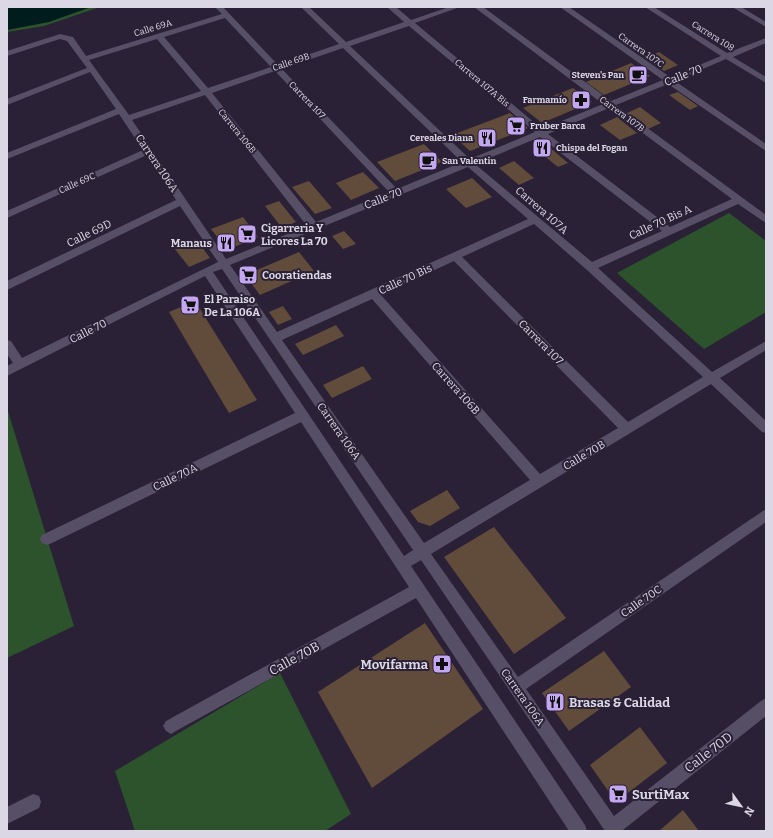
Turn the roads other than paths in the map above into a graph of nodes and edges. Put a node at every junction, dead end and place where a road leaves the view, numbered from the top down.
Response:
1 (219, 7) edge
2 (305, 7) edge
3 (391, 7) edge
4 (456, 7) edge
5 (478, 7) edge
6 (564, 7) edge
7 (649, 7) edge
8 (736, 7) edge
9 (227, 15) junction
10 (410, 22) junction
11 (766, 25) edge
12 (160, 36) junction
13 (766, 40) edge
14 (345, 44) junction
15 (7, 54) edge
16 (727, 56) junction
17 (85, 59) junction
18 (91, 68) junction
19 (276, 68) junction
20 (668, 81) junction
21 (766, 81) edge
22 (206, 91) junction
23 (7, 102) edge
24 (610, 105) junction
25 (121, 110) junction
26 (126, 118) junction
27 (541, 133) junction
28 (766, 148) edge
29 (148, 151) junction
30 (7, 156) edge
31 (469, 163) junction
32 (395, 193) junction
33 (739, 200) junction
34 (182, 201) junction
35 (7, 215) edge
36 (535, 220) junction
37 (766, 220) edge
38 (314, 227) junction
39 (669, 231) junction
40 (455, 256) junction
41 (224, 264) junction
42 (591, 267) junction
43 (207, 271) junction
44 (7, 286) edge
45 (373, 294) junction
46 (275, 338) junction
47 (7, 344) edge
48 (766, 345) edge
49 (20, 365) junction
50 (7, 371) edge
51 (712, 378) junction
52 (303, 415) junction
53 (766, 428) edge
54 (627, 429) junction
55 (539, 482) junction
56 (766, 515) edge
57 (47, 539) dead end
58 (423, 552) junction
59 (402, 564) junction
60 (418, 589) junction
61 (516, 687) junction
62 (766, 706) edge
63 (171, 726) dead end
64 (33, 802) dead end
65 (7, 816) edge
66 (614, 829) edge
67 (579, 831) edge

1 - 9 street, Carrera 107
2 - 14 street, Carrera 107A
3 - 10 street, Carrera 107A Bis
4 - 10 street, Calle 69B
5 - 24 street, Carrera 107B
6 - 20 street, Carrera 107C
7 - 16 street, Carrera 108
8 - 11 street
9 - 12 street, Calle 69A
9 - 19 street, Carrera 107
10 - 14 street, Calle 69B
10 - 27 street, Carrera 107A Bis
12 - 17 street, Calle 69A
12 - 22 street, Carrera 106B
13 - 16 street, Calle 70
14 - 19 street, Calle 69B
14 - 31 street, Carrera 107A
15 - 17 street, Carrera 106A
16 - 20 street, Calle 70
16 - 21 street, Carrera 108
17 - 18 street, Carrera 106A
18 - 23 street
18 - 25 street, Carrera 106A
19 - 22 street, Calle 69B
19 - 32 street, Carrera 107
20 - 24 street, Calle 70
20 - 28 street, Carrera 107C
22 - 26 street, Calle 69B
22 - 38 street, Carrera 106B
24 - 27 street, Calle 70
24 - 33 street, Carrera 107B
25 - 26 street, Carrera 106A
25 - 30 street
26 - 29 street, Carrera 106A
27 - 31 street, Calle 70
27 - 39 street, Carrera 107A Bis
29 - 34 street, Carrera 106A
29 - 35 street, Calle 69C
31 - 32 street, Calle 70
31 - 36 street, Carrera 107A
32 - 38 street, Calle 70
33 - 37 street, Carrera 107B
33 - 39 street, Calle 70 Bis A
34 - 41 street, Carrera 106A
34 - 44 street, Calle 69D
36 - 40 street, Calle 70 Bis
36 - 42 street, Carrera 107A
38 - 41 street, Calle 70
39 - 42 street, Calle 70 Bis A
40 - 45 street, Calle 70 Bis
40 - 54 street, Carrera 107
41 - 43 street, Calle 70
41 - 46 street, Carrera 106A
42 - 51 street, Carrera 107A
43 - 49 street, Calle 70
43 - 52 street, Carrera 106A
45 - 46 street, Calle 70 Bis
45 - 55 street, Carrera 106B
46 - 58 street, Carrera 106A
47 - 49 street
48 - 51 street, Calle 70B
49 - 50 street, Calle 70
51 - 53 street, Carrera 107A
51 - 54 street, Calle 70B
52 - 57 street, Calle 70A
52 - 59 street, Carrera 106A
54 - 55 street, Calle 70B
55 - 58 street, Calle 70B
56 - 61 street, Calle 70C
58 - 59 street, Calle 70B
58 - 61 street, Carrera 106A
59 - 60 street, Carrera 106A
60 - 63 street, Calle 70B
60 - 67 street, Carrera 106A
61 - 66 street, Carrera 106A
62 - 66 street, Calle 70D
64 - 65 street

